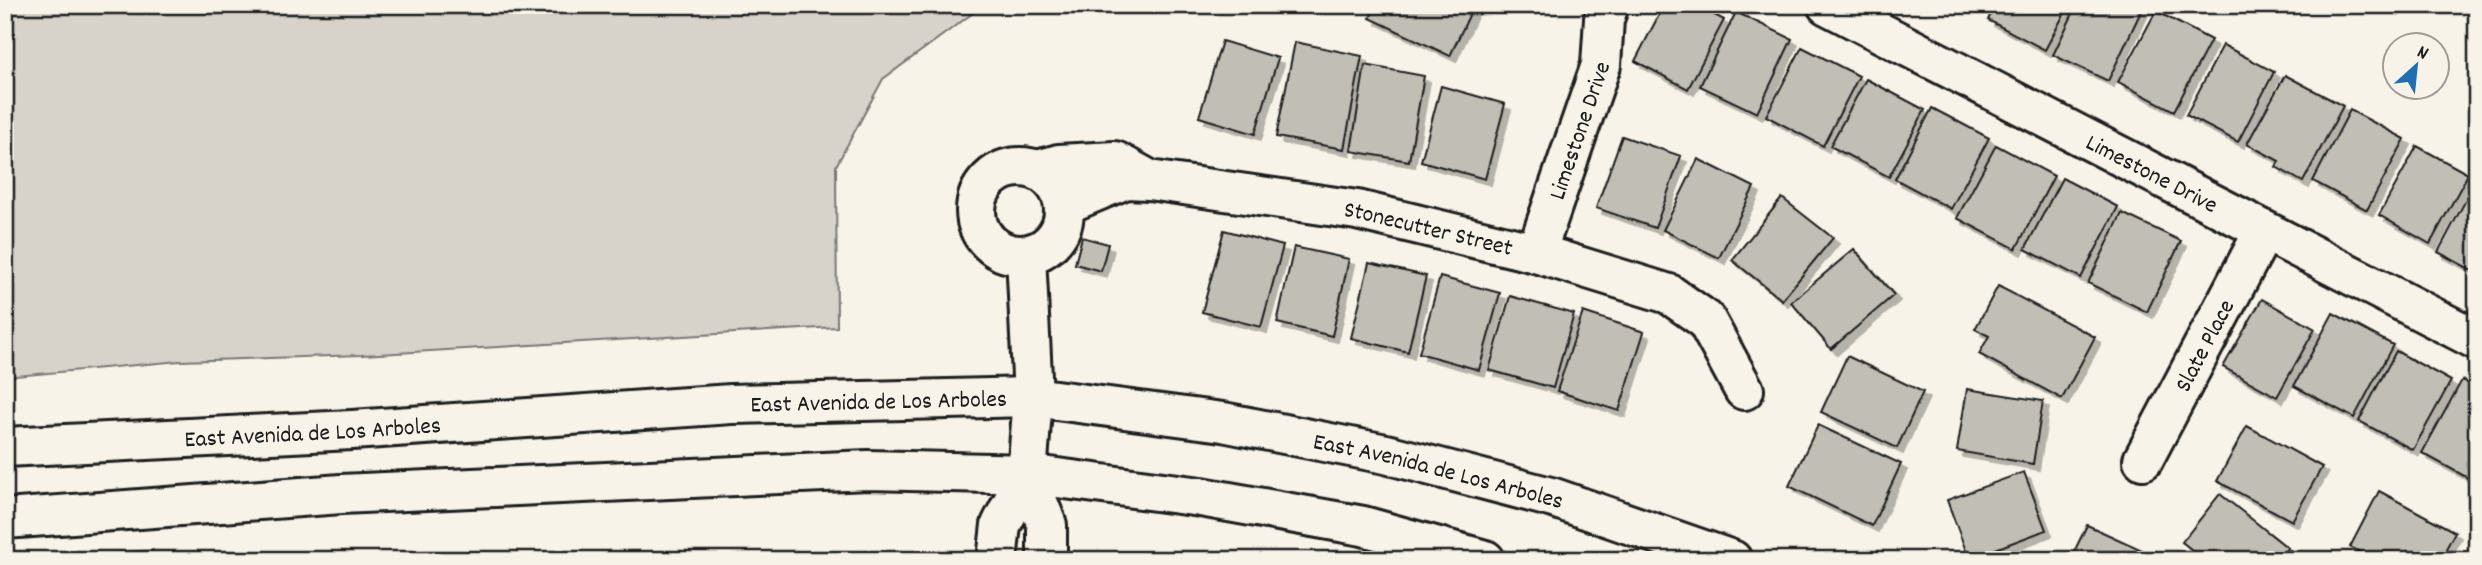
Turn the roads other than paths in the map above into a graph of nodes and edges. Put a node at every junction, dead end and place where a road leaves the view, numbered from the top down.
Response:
1 (1609, 5) edge
2 (1827, 5) edge
3 (1038, 170) junction
4 (1149, 180) junction
5 (1064, 205) junction
6 (2264, 231) junction
7 (1536, 253) junction
8 (1026, 255) junction
9 (2477, 340) edge
10 (1744, 390) dead end
11 (1033, 397) junction
12 (5, 447) edge
13 (2143, 460) dead end
14 (1027, 474) junction
15 (5, 519) edge
16 (997, 560) edge
17 (1047, 560) edge
18 (1485, 560) edge
19 (1732, 560) edge

1 - 7 main road, Limestone Drive
2 - 6 main road, Limestone Drive
3 - 4 main road
3 - 5 main road
3 - 8 main road
4 - 5 main road, Stonecutter Street
4 - 7 main road, Stonecutter Street
5 - 8 main road
6 - 9 main road, Limestone Drive
6 - 13 main road, Slate Place
7 - 10 main road, Stonecutter Street
8 - 11 main road
11 - 12 main road, East Avenida de Los Arboles
11 - 14 main road
11 - 19 main road, East Avenida de Los Arboles
14 - 15 main road
14 - 16 main road
14 - 17 main road
14 - 18 main road

